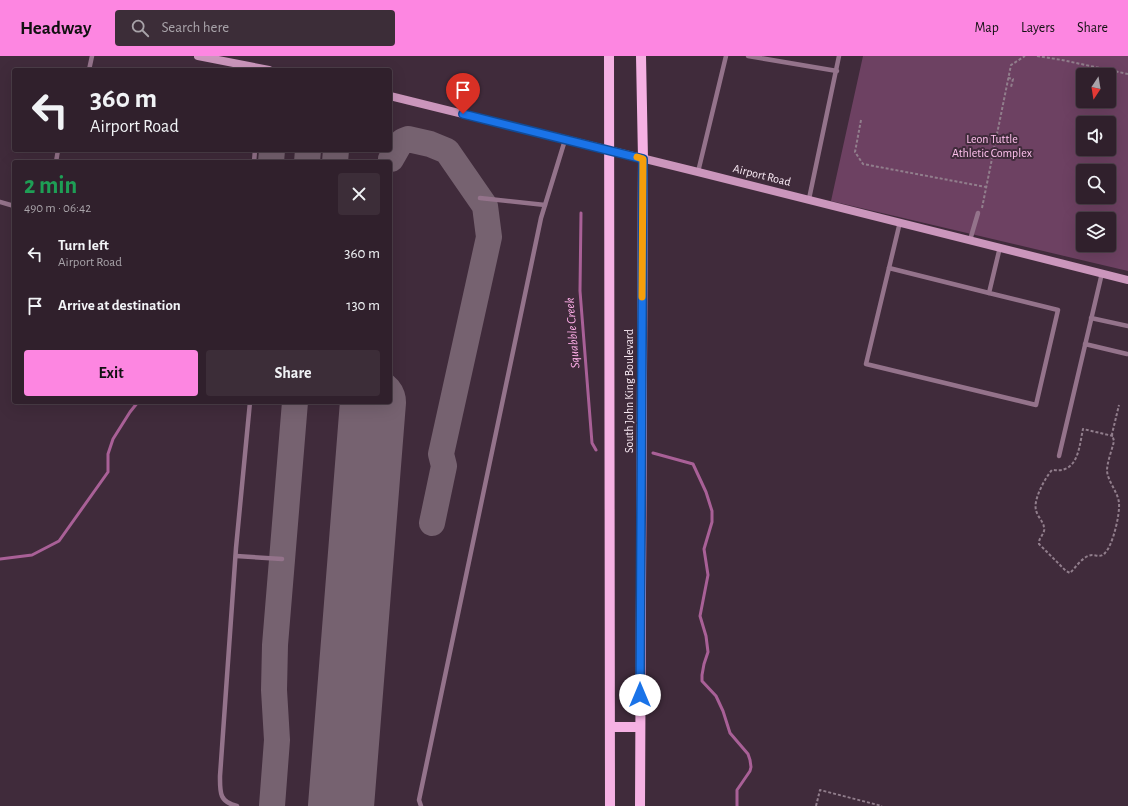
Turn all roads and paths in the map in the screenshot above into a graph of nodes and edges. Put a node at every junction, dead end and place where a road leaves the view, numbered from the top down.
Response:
1 (92, 56) edge
2 (198, 56) edge
3 (609, 56) edge
4 (642, 56) edge
5 (726, 56) edge
6 (748, 56) edge
7 (839, 56) edge
8 (1025, 56) edge
9 (1037, 56) edge
10 (89, 68) edge
11 (255, 68) edge
12 (837, 71) junction
13 (1128, 74) edge
14 (1008, 78) junction
15 (1011, 87) dead end
16 (1006, 90) junction
17 (1010, 91) dead end
18 (392, 97) edge
19 (861, 120) dead end
20 (565, 140) junction
21 (609, 150) junction
22 (643, 159) junction
23 (698, 172) junction
24 (986, 187) junction
25 (480, 198) dead end
26 (809, 199) junction
27 (0, 202) edge
28 (12, 205) edge
29 (545, 205) junction
30 (979, 213) joint
31 (900, 222) junction
32 (970, 240) junction
33 (1000, 247) junction
34 (889, 268) junction
35 (1102, 273) junction
36 (1128, 280) edge
37 (989, 293) junction
38 (1091, 318) junction
39 (1128, 326) edge
40 (1085, 344) junction
41 (1127, 354) dead end
42 (250, 404) edge
43 (1119, 405) dead end
44 (1113, 436) junction
45 (1059, 456) dead end
46 (236, 556) junction
47 (282, 559) dead end
48 (611, 726) junction
49 (640, 727) junction
50 (237, 806) edge
51 (421, 806) edge
52 (610, 806) edge
53 (640, 806) edge
54 (816, 806) edge
55 (882, 806) edge

1 - 10 lane
2 - 11 street
3 - 21 main road, South John King Boulevard
4 - 22 main road, South John King Boulevard
5 - 23 lane
6 - 12 lane
7 - 12 lane
8 - 14 path
9 - 13 path
12 - 26 lane
14 - 15 path
14 - 16 path
16 - 17 path
16 - 24 path
18 - 20 street, Airport Road
19 - 24 path
20 - 21 street, Airport Road
20 - 29 lane
21 - 22 street, Airport Road
21 - 48 main road, South John King Boulevard
22 - 23 street, Airport Road
22 - 49 main road, South John King Boulevard
23 - 26 street, Airport Road
24 - 30 path
25 - 29 lane
26 - 31 street, Airport Road
27 - 28 lane
29 - 51 lane
30 - 32 lane
31 - 32 street, Airport Road
31 - 34 lane
32 - 33 street, Airport Road
33 - 35 street, Airport Road
33 - 37 lane
34 - 37 lane
34 - 37 lane
35 - 36 street, Airport Road
35 - 38 lane
38 - 39 lane
38 - 40 lane
40 - 41 lane
40 - 45 lane
42 - 46 lane
43 - 44 path
44 - 44 path
46 - 47 lane
46 - 50 lane
48 - 49 main road
48 - 52 main road, South John King Boulevard
49 - 53 main road, South John King Boulevard
54 - 55 path

